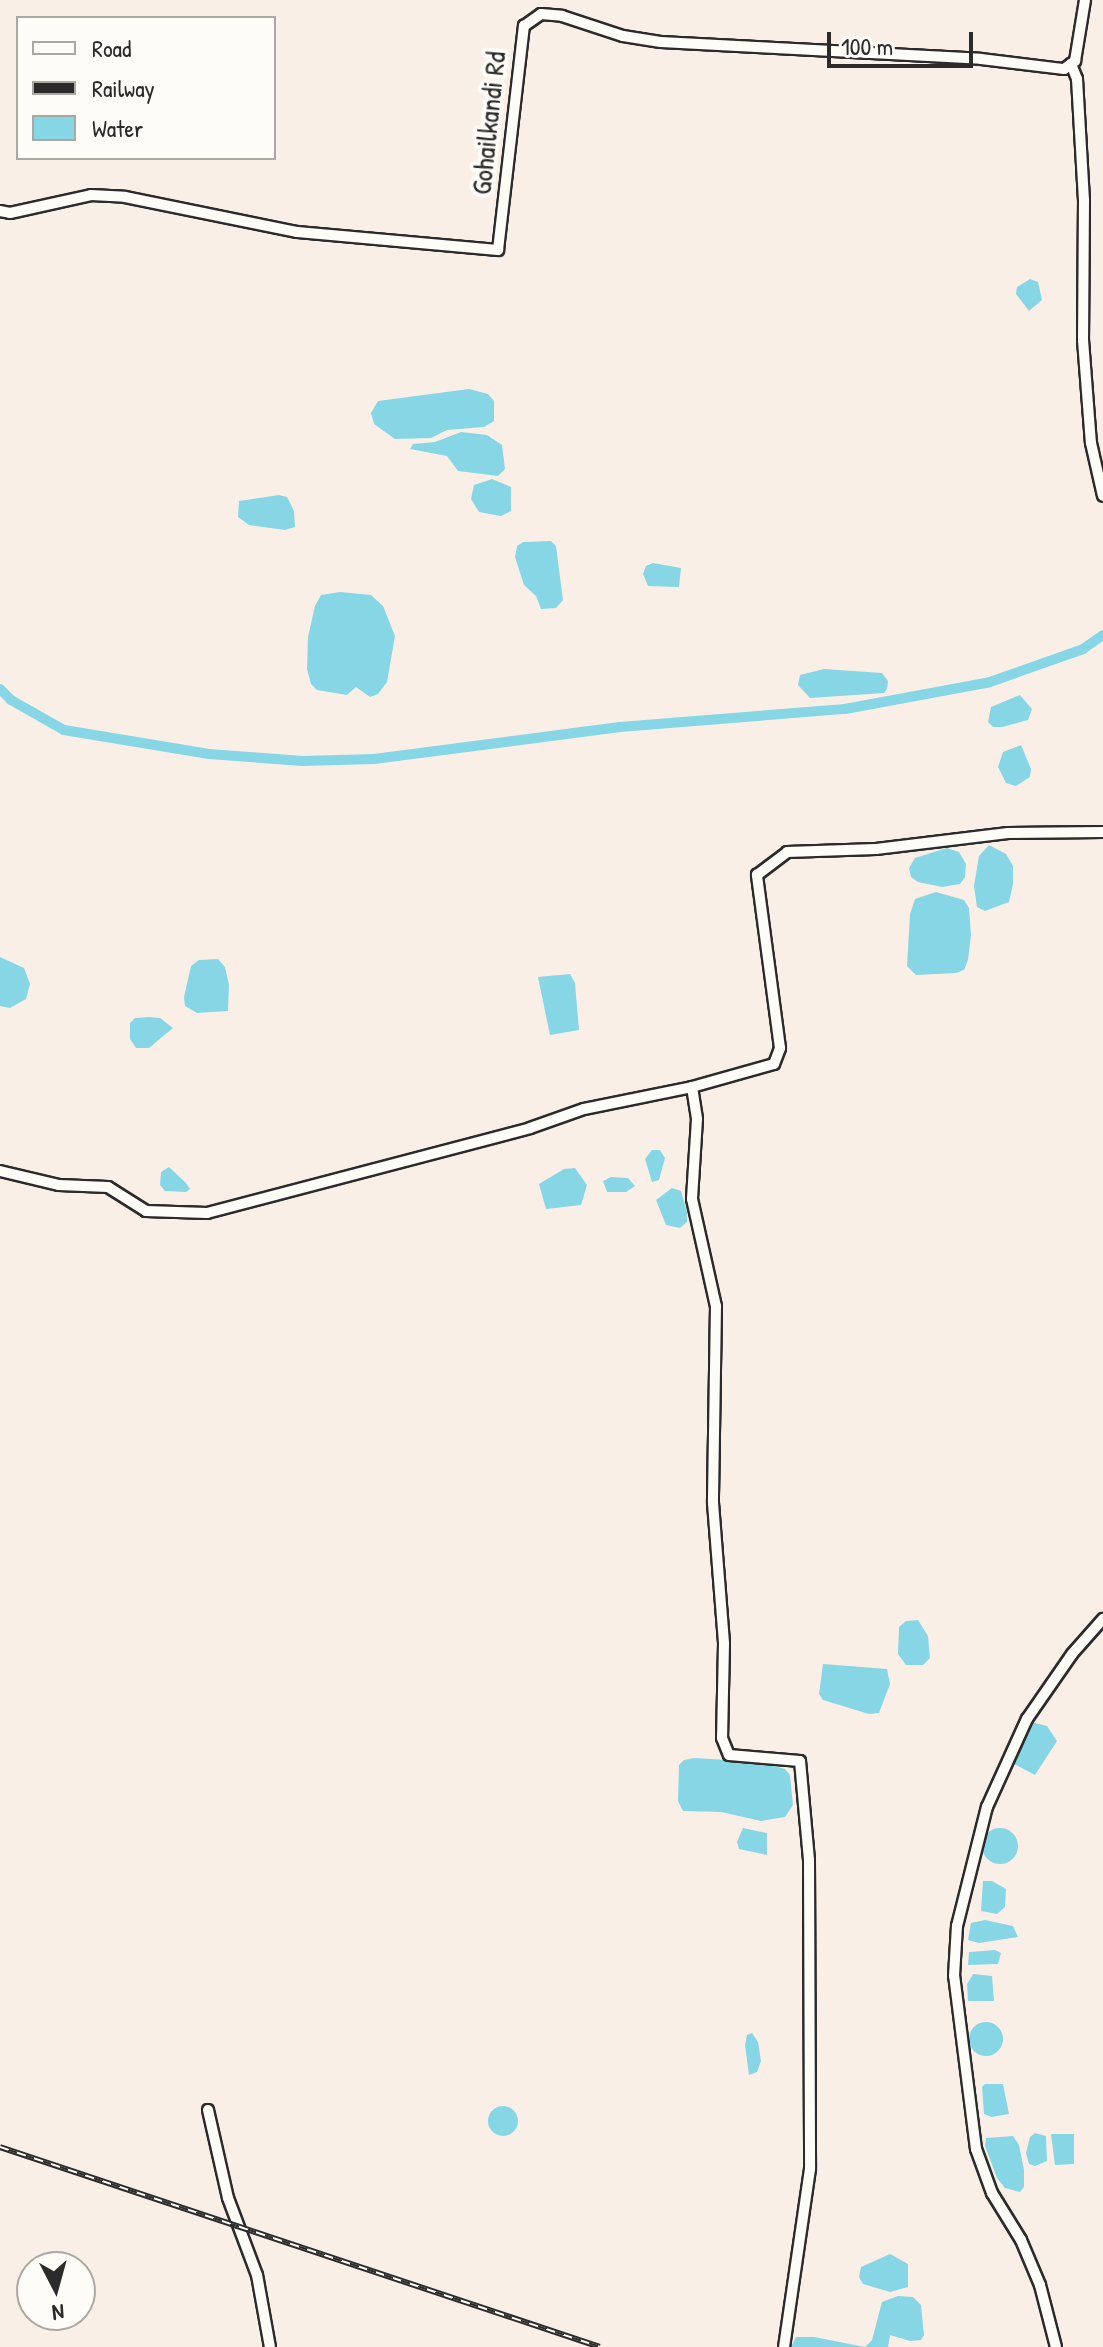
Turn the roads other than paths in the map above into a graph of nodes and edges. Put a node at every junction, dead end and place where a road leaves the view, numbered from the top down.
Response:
1 (1085, 0) edge
2 (1071, 64) junction
3 (0, 211) edge
4 (1103, 496) edge
5 (1103, 832) edge
6 (692, 1087) junction
7 (0, 1171) edge
8 (1103, 1619) edge
9 (208, 2110) dead end
10 (270, 2347) edge
11 (784, 2347) edge
12 (1056, 2347) edge

1 - 2 street
2 - 3 street, Gohailkandi Rd
2 - 4 street
5 - 6 street
6 - 7 street
6 - 11 street
8 - 12 street
9 - 10 street

